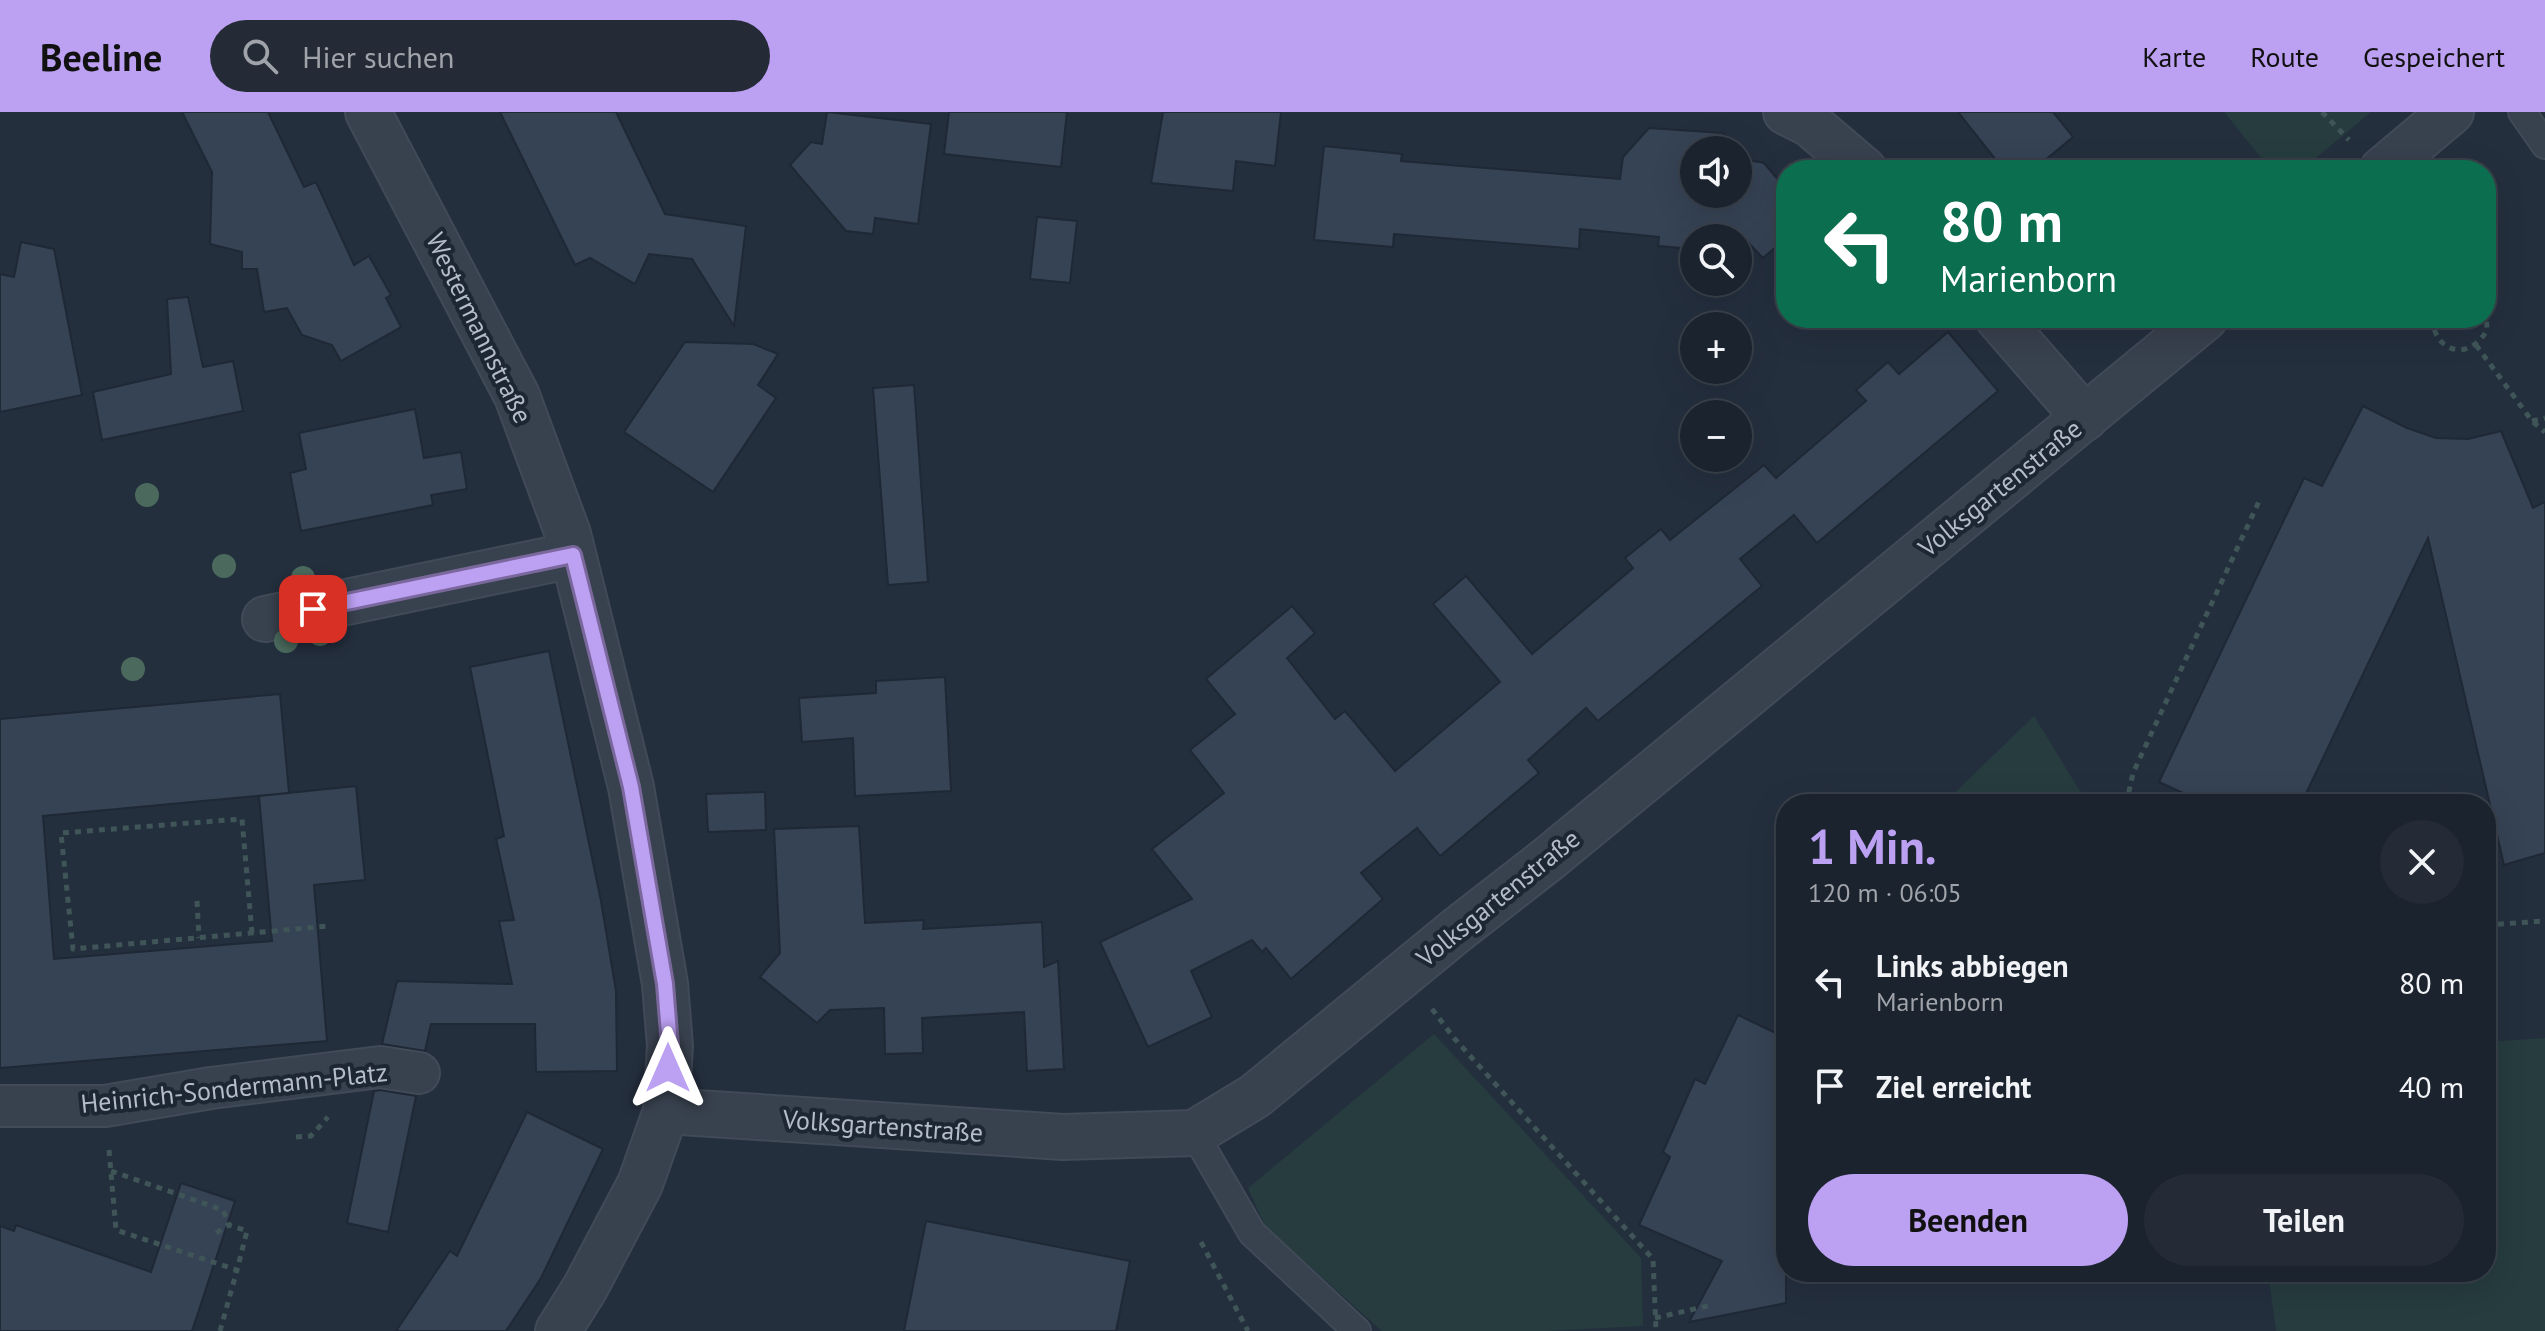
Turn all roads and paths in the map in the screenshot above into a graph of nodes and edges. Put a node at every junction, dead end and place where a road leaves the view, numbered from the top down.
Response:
1 (368, 112) edge
2 (1786, 112) edge
3 (2451, 112) edge
4 (2522, 112) edge
5 (2545, 145) edge
6 (1852, 160) edge
7 (2394, 160) edge
8 (2007, 328) edge
9 (2193, 328) edge
10 (2434, 328) edge
11 (2487, 328) edge
12 (2476, 345) junction
13 (2085, 418) junction
14 (2545, 418) edge
15 (2532, 421) junction
16 (2545, 432) edge
17 (2261, 497) dead end
18 (573, 555) junction
19 (265, 619) dead end
20 (2128, 794) edge
21 (197, 901) dead end
22 (2545, 921) edge
23 (2496, 924) edge
24 (329, 926) dead end
25 (252, 933) junction
26 (199, 938) junction
27 (1406, 972) junction
28 (419, 1073) dead end
29 (0, 1106) edge
30 (105, 1106) junction
31 (666, 1111) junction
32 (1194, 1133) junction
33 (111, 1171) junction
34 (229, 1225) junction
35 (216, 1233) dead end
36 (1201, 1242) dead end
37 (237, 1270) junction
38 (1712, 1305) dead end
39 (1655, 1318) junction
40 (220, 1331) edge
41 (558, 1331) edge
42 (1248, 1331) edge
43 (1357, 1331) edge
44 (1656, 1331) edge

1 - 18 street, Westermannstraße
2 - 6 street
3 - 7 street
4 - 5 lane
8 - 13 street
9 - 13 street, Volksgartenstraße
10 - 12 path
11 - 12 path
12 - 15 path
13 - 27 street, Volksgartenstraße
14 - 15 path
15 - 16 path
17 - 20 path
18 - 19 street
18 - 31 street, Westermannstraße
21 - 26 path
22 - 23 path
24 - 25 path
25 - 26 path
25 - 26 path
27 - 32 street, Volksgartenstraße
27 - 39 path
28 - 30 street, Heinrich-Sondermann-Platz
29 - 30 street, Heinrich-Sondermann-Platz
30 - 33 path
31 - 32 street, Volksgartenstraße
31 - 41 street, Westermannstraße
32 - 43 lane
33 - 34 path
33 - 37 path
34 - 35 path
34 - 37 path
36 - 42 path
37 - 40 path
38 - 39 path
39 - 44 path

